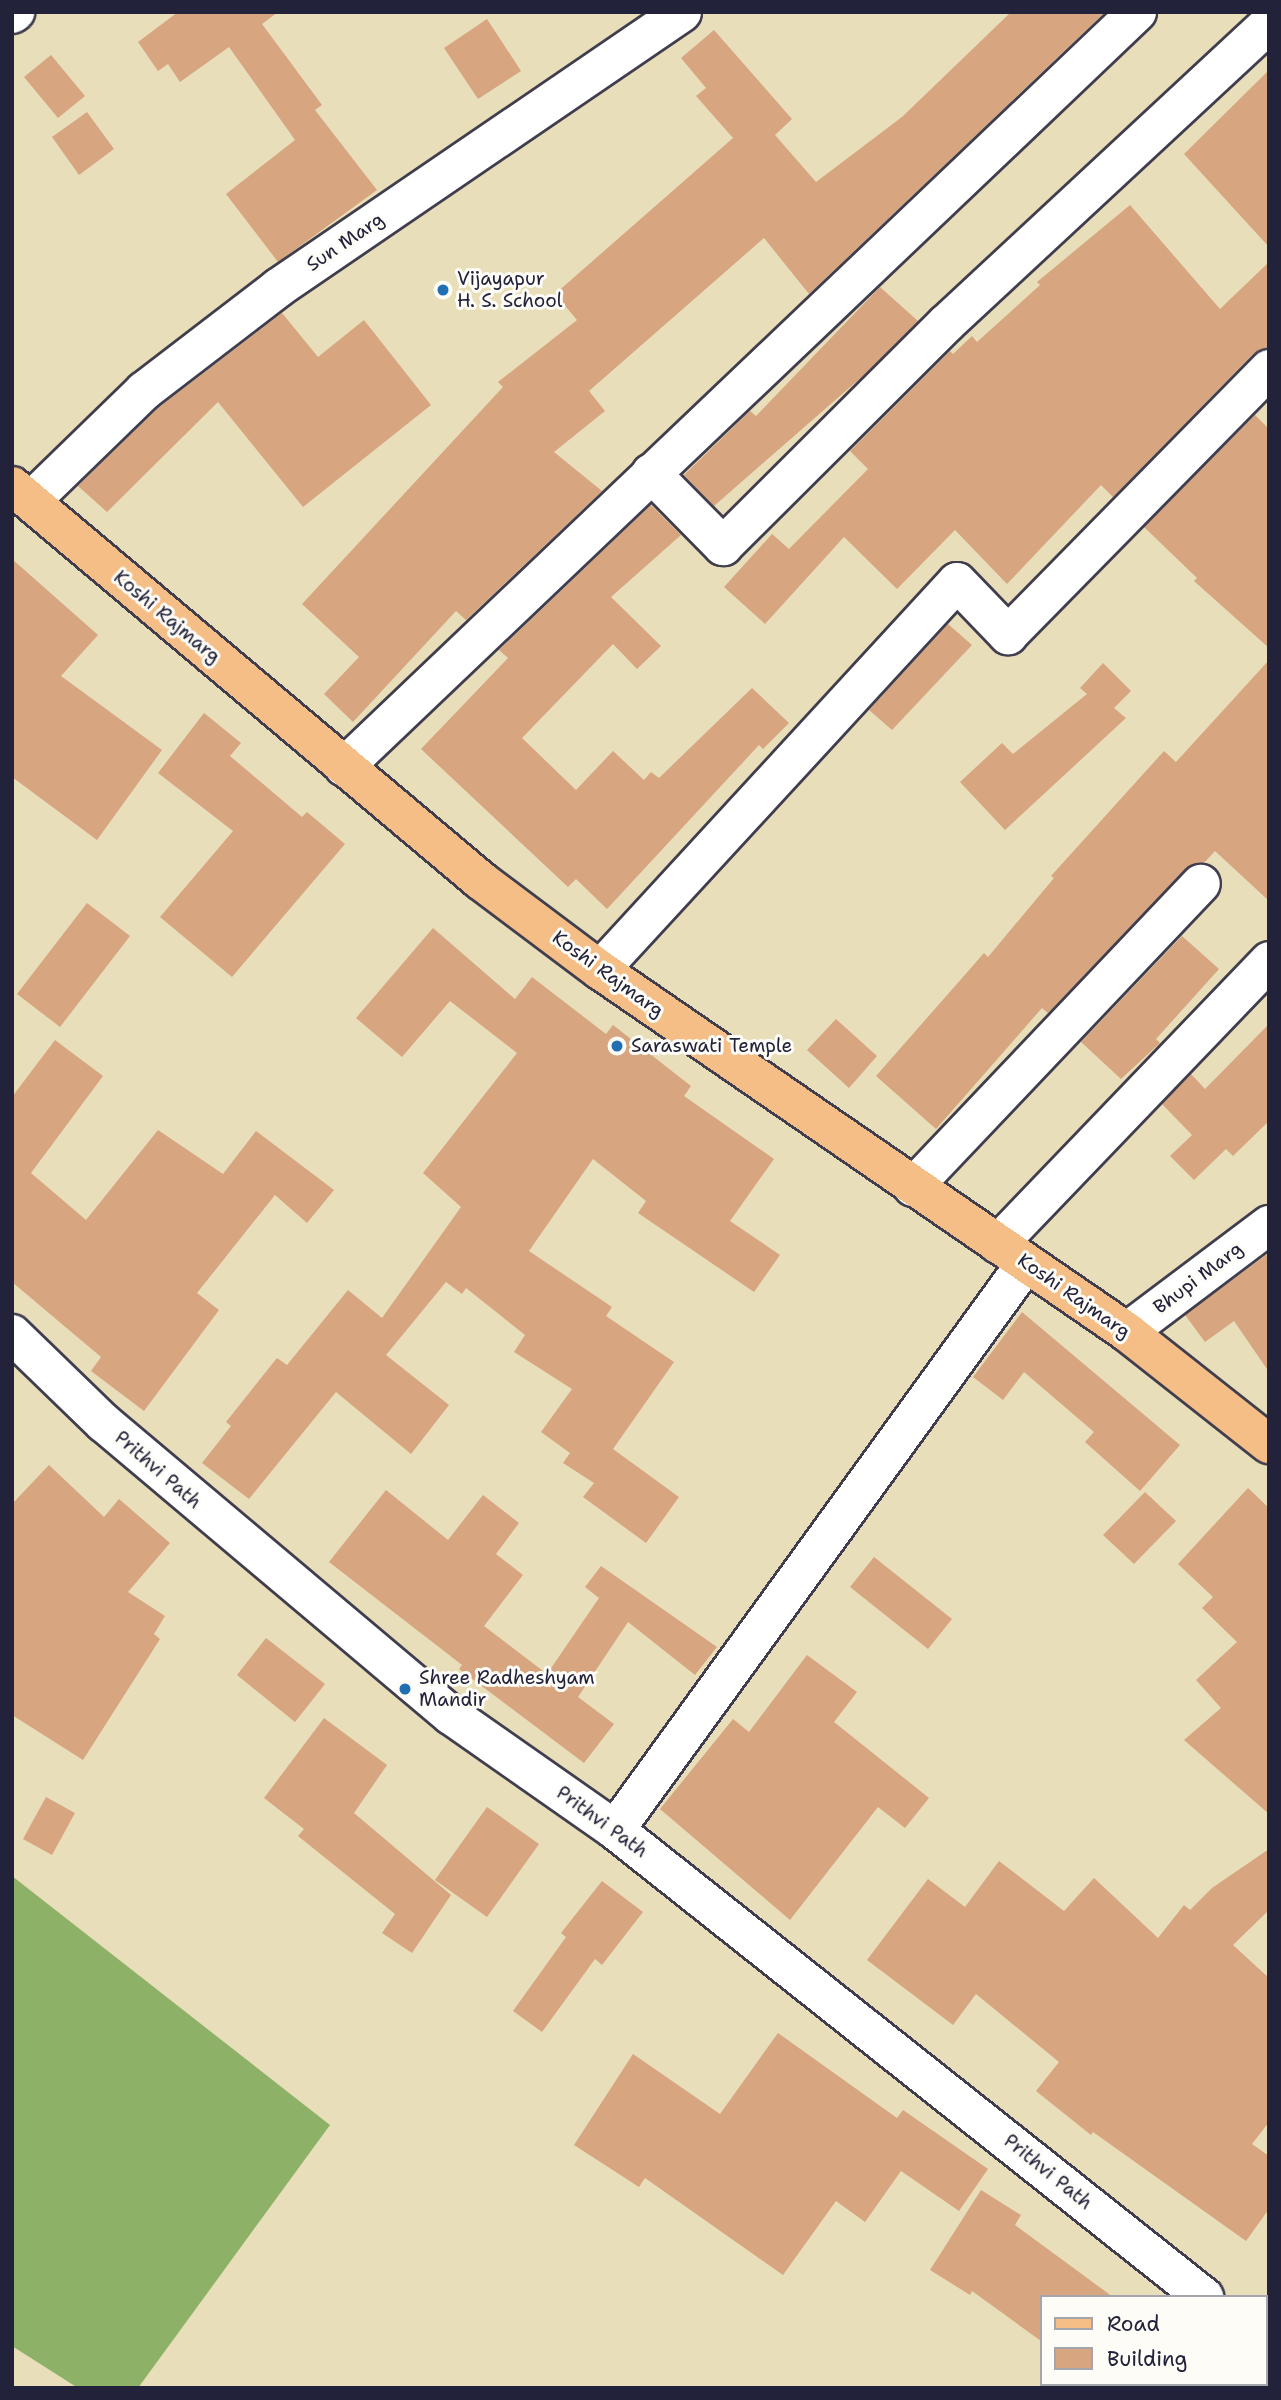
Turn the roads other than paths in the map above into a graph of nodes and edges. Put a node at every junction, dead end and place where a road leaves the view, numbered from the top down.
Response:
1 (682, 12) edge
2 (1137, 12) edge
3 (1269, 24) edge
4 (1269, 369) edge
5 (651, 473) junction
6 (21, 494) edge
7 (344, 768) junction
8 (1202, 884) dead end
9 (1269, 961) edge
10 (600, 970) junction
11 (913, 1187) junction
12 (1269, 1225) edge
13 (1012, 1253) junction
14 (1127, 1332) junction
15 (12, 1334) edge
16 (1269, 1444) edge
17 (615, 1830) junction
18 (1200, 2295) edge

1 - 6 street, Sun Marg
2 - 5 street
3 - 5 street
4 - 10 street
5 - 7 street
6 - 7 main road, Koshi Rajmarg
7 - 10 main road, Koshi Rajmarg
8 - 11 street
9 - 13 street
10 - 11 main road, Koshi Rajmarg
11 - 13 main road, Koshi Rajmarg
12 - 14 street, Bhupi Marg
13 - 14 main road, Koshi Rajmarg
13 - 17 street
14 - 16 main road, Koshi Rajmarg
15 - 17 street, Prithvi Path
17 - 18 street, Prithvi Path

